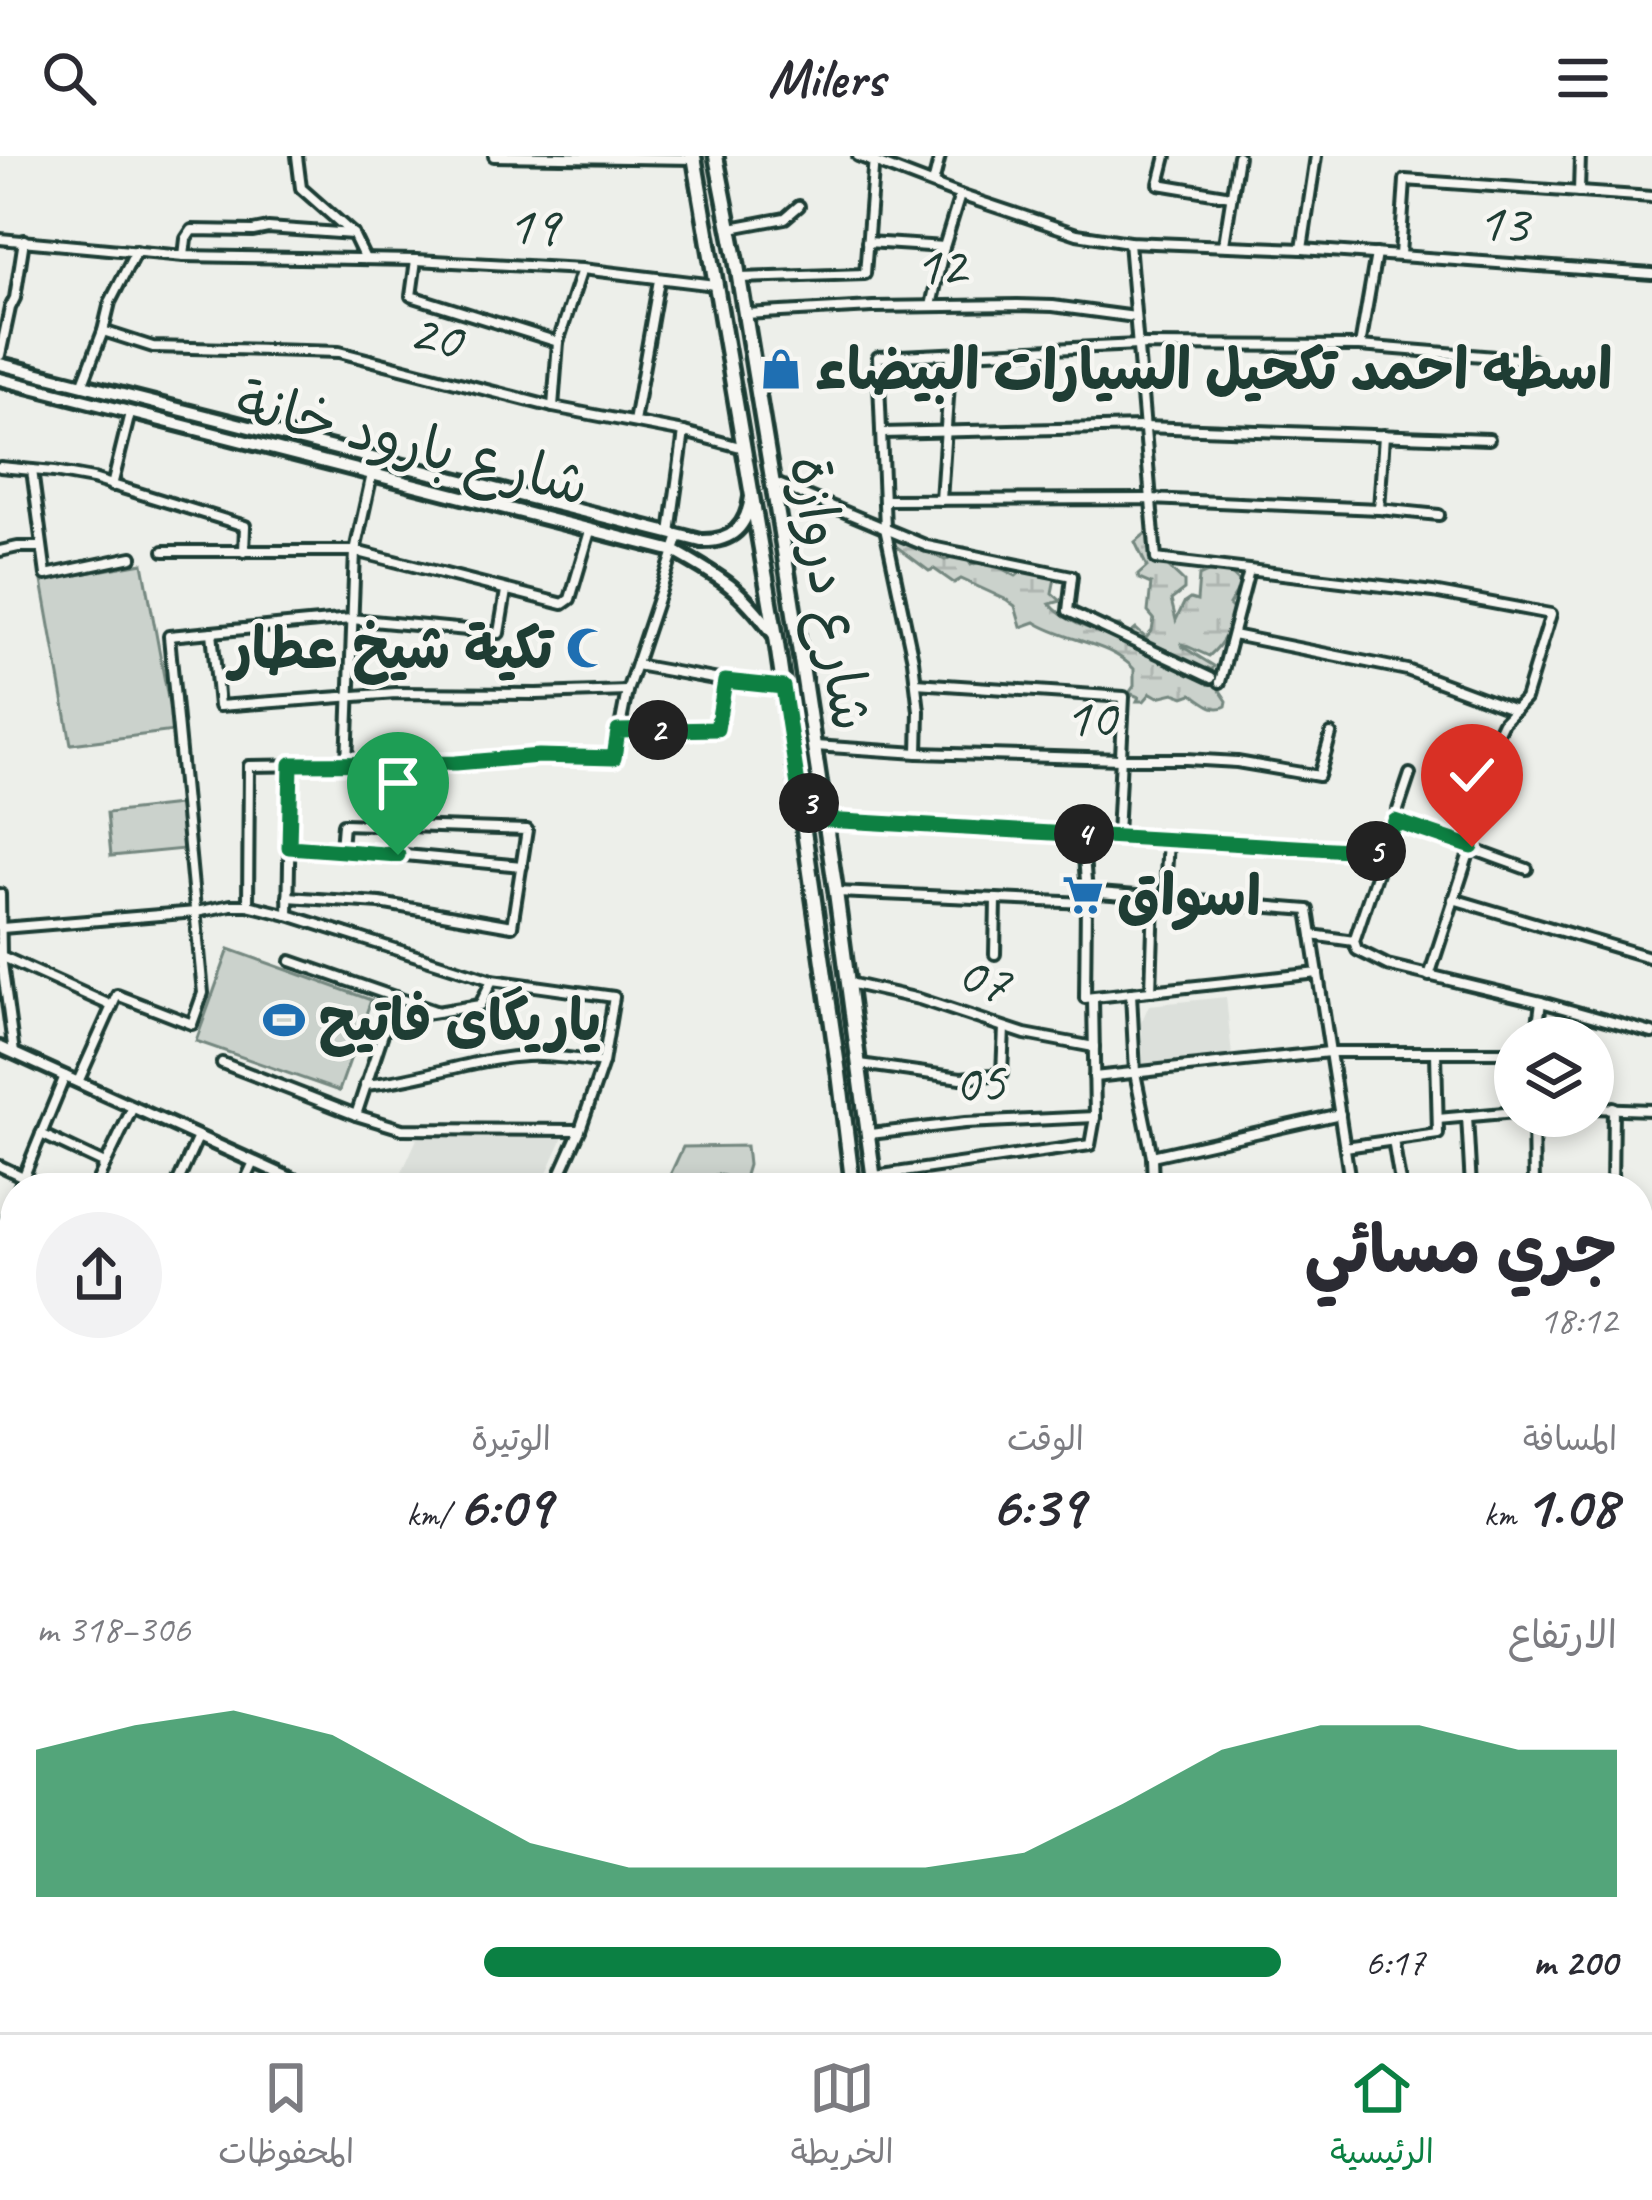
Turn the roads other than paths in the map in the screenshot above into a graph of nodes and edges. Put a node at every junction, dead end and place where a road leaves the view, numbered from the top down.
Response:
1 (297, 156) edge
2 (494, 156) edge
3 (716, 156) edge
4 (858, 156) edge
5 (940, 156) edge
6 (1166, 156) edge
7 (1238, 156) edge
8 (1316, 156) edge
9 (1580, 156) edge
10 (556, 157) edge
11 (694, 158) edge
12 (873, 159) edge
13 (933, 184) junction
14 (1579, 192) junction
15 (960, 195) junction
16 (1231, 196) junction
17 (1652, 197) edge
18 (799, 206) dead end
19 (730, 229) junction
20 (353, 234) junction
21 (0, 238) edge
22 (23, 240) junction
23 (867, 242) junction
24 (1129, 242) junction
25 (1224, 244) junction
26 (944, 247) junction
27 (1302, 249) junction
28 (136, 251) junction
29 (1376, 254) junction
30 (1400, 255) junction
31 (184, 256) junction
32 (364, 259) junction
33 (416, 260) junction
34 (583, 268) junction
35 (1652, 274) edge
36 (739, 278) junction
37 (659, 280) junction
38 (715, 285) junction
39 (0, 303) edge
40 (12, 304) junction
41 (931, 306) junction
42 (745, 314) junction
43 (1135, 317) junction
44 (103, 331) junction
45 (558, 342) junction
46 (1138, 345) junction
47 (1360, 346) junction
48 (951, 354) junction
49 (0, 359) edge
50 (1532, 360) dead end
51 (41, 374) junction
52 (0, 379) edge
53 (83, 383) junction
54 (37, 388) junction
55 (553, 407) junction
56 (130, 413) junction
57 (634, 422) junction
58 (1144, 427) junction
59 (947, 430) junction
60 (684, 432) junction
61 (882, 433) junction
62 (1384, 435) junction
63 (1489, 439) dead end
64 (745, 448) junction
65 (0, 467) edge
66 (32, 470) junction
67 (372, 472) junction
68 (772, 482) junction
69 (112, 486) junction
70 (752, 488) junction
71 (1150, 499) junction
72 (885, 500) junction
73 (941, 500) junction
74 (1378, 509) junction
75 (1439, 514) dead end
76 (886, 529) junction
77 (590, 531) junction
78 (675, 534) junction
79 (40, 548) junction
80 (0, 551) edge
81 (164, 551) dead end
82 (355, 551) junction
83 (674, 551) junction
84 (244, 552) junction
85 (133, 557) dead end
86 (1249, 571) junction
87 (506, 590) junction
88 (351, 620) junction
89 (212, 632) junction
90 (1233, 635) junction
91 (776, 637) junction
92 (636, 665) junction
93 (725, 681) junction
94 (916, 683) junction
95 (783, 687) junction
96 (627, 692) junction
97 (349, 695) junction
98 (1515, 710) junction
99 (618, 731) junction
100 (1331, 734) dead end
101 (814, 746) junction
102 (918, 753) junction
103 (1120, 760) junction
104 (291, 764) junction
105 (347, 764) junction
106 (1410, 774) dead end
107 (822, 801) junction
108 (1465, 801) dead end
109 (801, 805) junction
110 (825, 820) junction
111 (1395, 821) junction
112 (1082, 833) junction
113 (1117, 835) junction
114 (1168, 838) junction
115 (289, 847) junction
116 (1472, 847) junction
117 (340, 849) junction
118 (1384, 852) junction
119 (522, 866) junction
120 (1527, 869) dead end
121 (836, 892) junction
122 (1087, 892) junction
123 (0, 894) edge
124 (288, 897) junction
125 (1160, 897) junction
126 (996, 899) junction
127 (1453, 899) junction
128 (1086, 903) junction
129 (248, 905) junction
130 (196, 912) junction
131 (289, 914) junction
132 (2, 928) edge
133 (1312, 935) junction
134 (1354, 941) junction
135 (995, 954) dead end
136 (0, 956) edge
137 (1652, 958) edge
138 (291, 961) dead end
139 (1318, 973) junction
140 (1429, 976) junction
141 (492, 980) junction
142 (848, 983) junction
143 (1151, 992) junction
144 (1131, 993) junction
145 (395, 997) junction
146 (1094, 998) junction
147 (1540, 1002) junction
148 (112, 1006) junction
149 (438, 1012) junction
150 (1538, 1017) edge
151 (387, 1020) junction
152 (1004, 1028) junction
153 (1652, 1033) edge
154 (0, 1047) edge
155 (1094, 1047) junction
156 (1329, 1052) junction
157 (1494, 1052) edge
158 (14, 1053) junction
159 (1436, 1053) junction
160 (222, 1063) dead end
161 (603, 1064) junction
162 (860, 1064) junction
163 (1136, 1073) junction
164 (65, 1076) junction
165 (1094, 1077) junction
166 (78, 1082) junction
167 (365, 1085) junction
168 (133, 1107) junction
169 (1614, 1107) edge
170 (1652, 1110) edge
171 (1340, 1114) junction
172 (1494, 1114) edge
173 (356, 1115) junction
174 (1467, 1116) junction
175 (1095, 1118) junction
176 (1438, 1119) junction
177 (580, 1130) junction
178 (41, 1134) junction
179 (870, 1134) junction
180 (198, 1137) junction
181 (1533, 1137) edge
182 (1613, 1137) edge
183 (1394, 1140) junction
184 (1345, 1147) junction
185 (1152, 1156) junction
186 (254, 1162) junction
187 (105, 1164) junction
188 (25, 1173) edge
189 (101, 1173) edge
190 (182, 1173) edge
191 (249, 1173) edge
192 (279, 1173) edge
193 (561, 1173) edge
194 (851, 1173) edge
195 (874, 1173) edge
196 (927, 1173) edge
197 (1153, 1173) edge
198 (1349, 1173) edge
199 (1399, 1173) edge
200 (1470, 1173) edge
201 (1534, 1173) edge
202 (1612, 1173) edge

1 - 20 street
2 - 10 street
3 - 19 main road, شارع دروازة
4 - 12 street, 13
5 - 13 street
6 - 16 street
7 - 16 street
8 - 27 street
9 - 14 street
10 - 11 street
11 - 38 main road, شارع دروازة
12 - 13 street, 13
12 - 23 street
13 - 15 street, 13
14 - 17 street
14 - 30 street
15 - 24 street, 13
15 - 26 street
16 - 25 street
18 - 19 street
19 - 36 main road, شارع دروازة
20 - 31 street
20 - 32 street
21 - 22 street, 19
22 - 28 street, 19
22 - 40 street
23 - 26 street
23 - 36 street
24 - 25 street, 13
24 - 43 street
25 - 27 street, 13
26 - 41 street
27 - 29 street, 13
28 - 31 street, 19
28 - 44 street
29 - 30 street, 13
29 - 47 street
30 - 35 street, 13
31 - 32 street, 19
32 - 33 street, 19
33 - 34 street, 19
33 - 45 street
34 - 37 street, 19
34 - 45 street
36 - 42 main road, شارع دروازة
37 - 38 street, 19
37 - 57 street
38 - 64 main road, شارع دروازة
39 - 40 street
40 - 49 street
41 - 42 street, 12
41 - 43 street, 12
42 - 68 main road, شارع دروازة
43 - 46 street
44 - 53 street
44 - 55 street, 20
45 - 55 street
46 - 47 street
46 - 48 street
46 - 58 street
47 - 50 street
48 - 59 street
48 - 61 street
49 - 51 main road, شارع بارود خانة
51 - 53 main road, شارع بارود خانة
51 - 54 main road
52 - 54 main road, شارع بارود خانة
53 - 78 main road, شارع بارود خانة
54 - 56 main road, شارع بارود خانة
55 - 57 street, 20
56 - 67 main road, شارع بارود خانة
56 - 69 street
57 - 60 street, 20
58 - 59 street
58 - 62 street
58 - 71 street
59 - 61 street
59 - 73 street
60 - 64 street, 20
60 - 78 street
61 - 72 street
62 - 63 street
62 - 74 street
64 - 70 main road, شارع دروازة
65 - 66 street
66 - 69 street
66 - 79 street
67 - 77 main road, شارع بارود خانة
67 - 82 street
68 - 76 street
68 - 101 main road, شارع دروازة
69 - 84 street
70 - 78 main road, شارع بارود خانة
70 - 91 main road, شارع دروازة
71 - 73 street
71 - 74 street
71 - 86 street
72 - 73 street
72 - 76 street
74 - 75 street
76 - 90 street
76 - 94 street
77 - 83 main road, شارع بارود خانة
77 - 87 street
78 - 83 street
79 - 80 street
79 - 85 street
81 - 84 street
82 - 84 street
82 - 87 street
82 - 88 street
83 - 91 main road, شارع بارود خانة
83 - 92 street
86 - 90 street
86 - 98 street
87 - 88 street
88 - 89 street
88 - 97 street
89 - 97 street
89 - 130 street
90 - 98 street
91 - 95 main road, شارع دروازة
92 - 93 street
92 - 96 street
93 - 95 street
93 - 99 street
94 - 102 street
94 - 103 street
95 - 109 main road, شارع دروازة
96 - 97 street
96 - 99 street
97 - 105 street
98 - 108 street
99 - 105 street
100 - 103 street, 10
101 - 102 street, 10
101 - 107 main road, شارع دروازة
102 - 103 street, 10
103 - 113 street
104 - 105 street
104 - 115 street
104 - 129 street
106 - 111 street
107 - 109 main road
107 - 110 main road, شارع دروازة
109 - 194 main road, شارع دروازة
110 - 112 street
110 - 121 main road, شارع دروازة
111 - 116 street
111 - 118 street
112 - 113 street
112 - 122 street
113 - 114 street
114 - 118 street
114 - 125 street
115 - 117 street
115 - 124 street
116 - 120 street
116 - 127 street
117 - 119 street
117 - 119 street
118 - 134 street
119 - 124 street
121 - 126 street
121 - 142 main road, شارع دروازة
122 - 125 street
122 - 128 street
123 - 132 street
124 - 131 street
125 - 133 street
125 - 143 street
126 - 128 street
126 - 135 street
127 - 137 street
127 - 140 street
128 - 146 street
129 - 130 street
129 - 131 street
130 - 132 street
130 - 148 street
131 - 141 street
132 - 136 street
133 - 134 street
133 - 139 street
134 - 140 street
136 - 148 street
136 - 158 street
138 - 145 street
139 - 143 street
139 - 156 street
140 - 147 street
141 - 149 street
141 - 161 street
142 - 152 street, 07
142 - 162 main road, شارع دروازة
143 - 144 street
144 - 146 street
144 - 163 street
145 - 149 street
145 - 151 street
146 - 155 street
147 - 150 street
147 - 153 street
148 - 166 street
149 - 151 street
151 - 167 street
152 - 155 street, 07
152 - 162 street
154 - 158 street
155 - 165 street
156 - 159 street
156 - 163 street
156 - 171 street
157 - 159 street
158 - 164 street
159 - 176 street
160 - 173 street
161 - 167 street
161 - 177 street
162 - 179 main road, شارع دروازة
163 - 165 street
163 - 185 street
164 - 166 street
164 - 178 street
165 - 175 street
166 - 168 street
167 - 173 street
168 - 180 street
168 - 187 street
169 - 170 street
171 - 184 street
171 - 185 street
172 - 174 street
173 - 177 street
174 - 176 street
174 - 200 street
175 - 179 street, 05
175 - 196 street
176 - 183 street
177 - 193 street
178 - 187 street
178 - 188 street
179 - 195 main road, شارع دروازة
180 - 186 street
180 - 190 street
181 - 201 street
182 - 202 street
183 - 184 street
183 - 199 street
184 - 198 street
185 - 197 street
186 - 191 street
186 - 192 street
187 - 189 street

